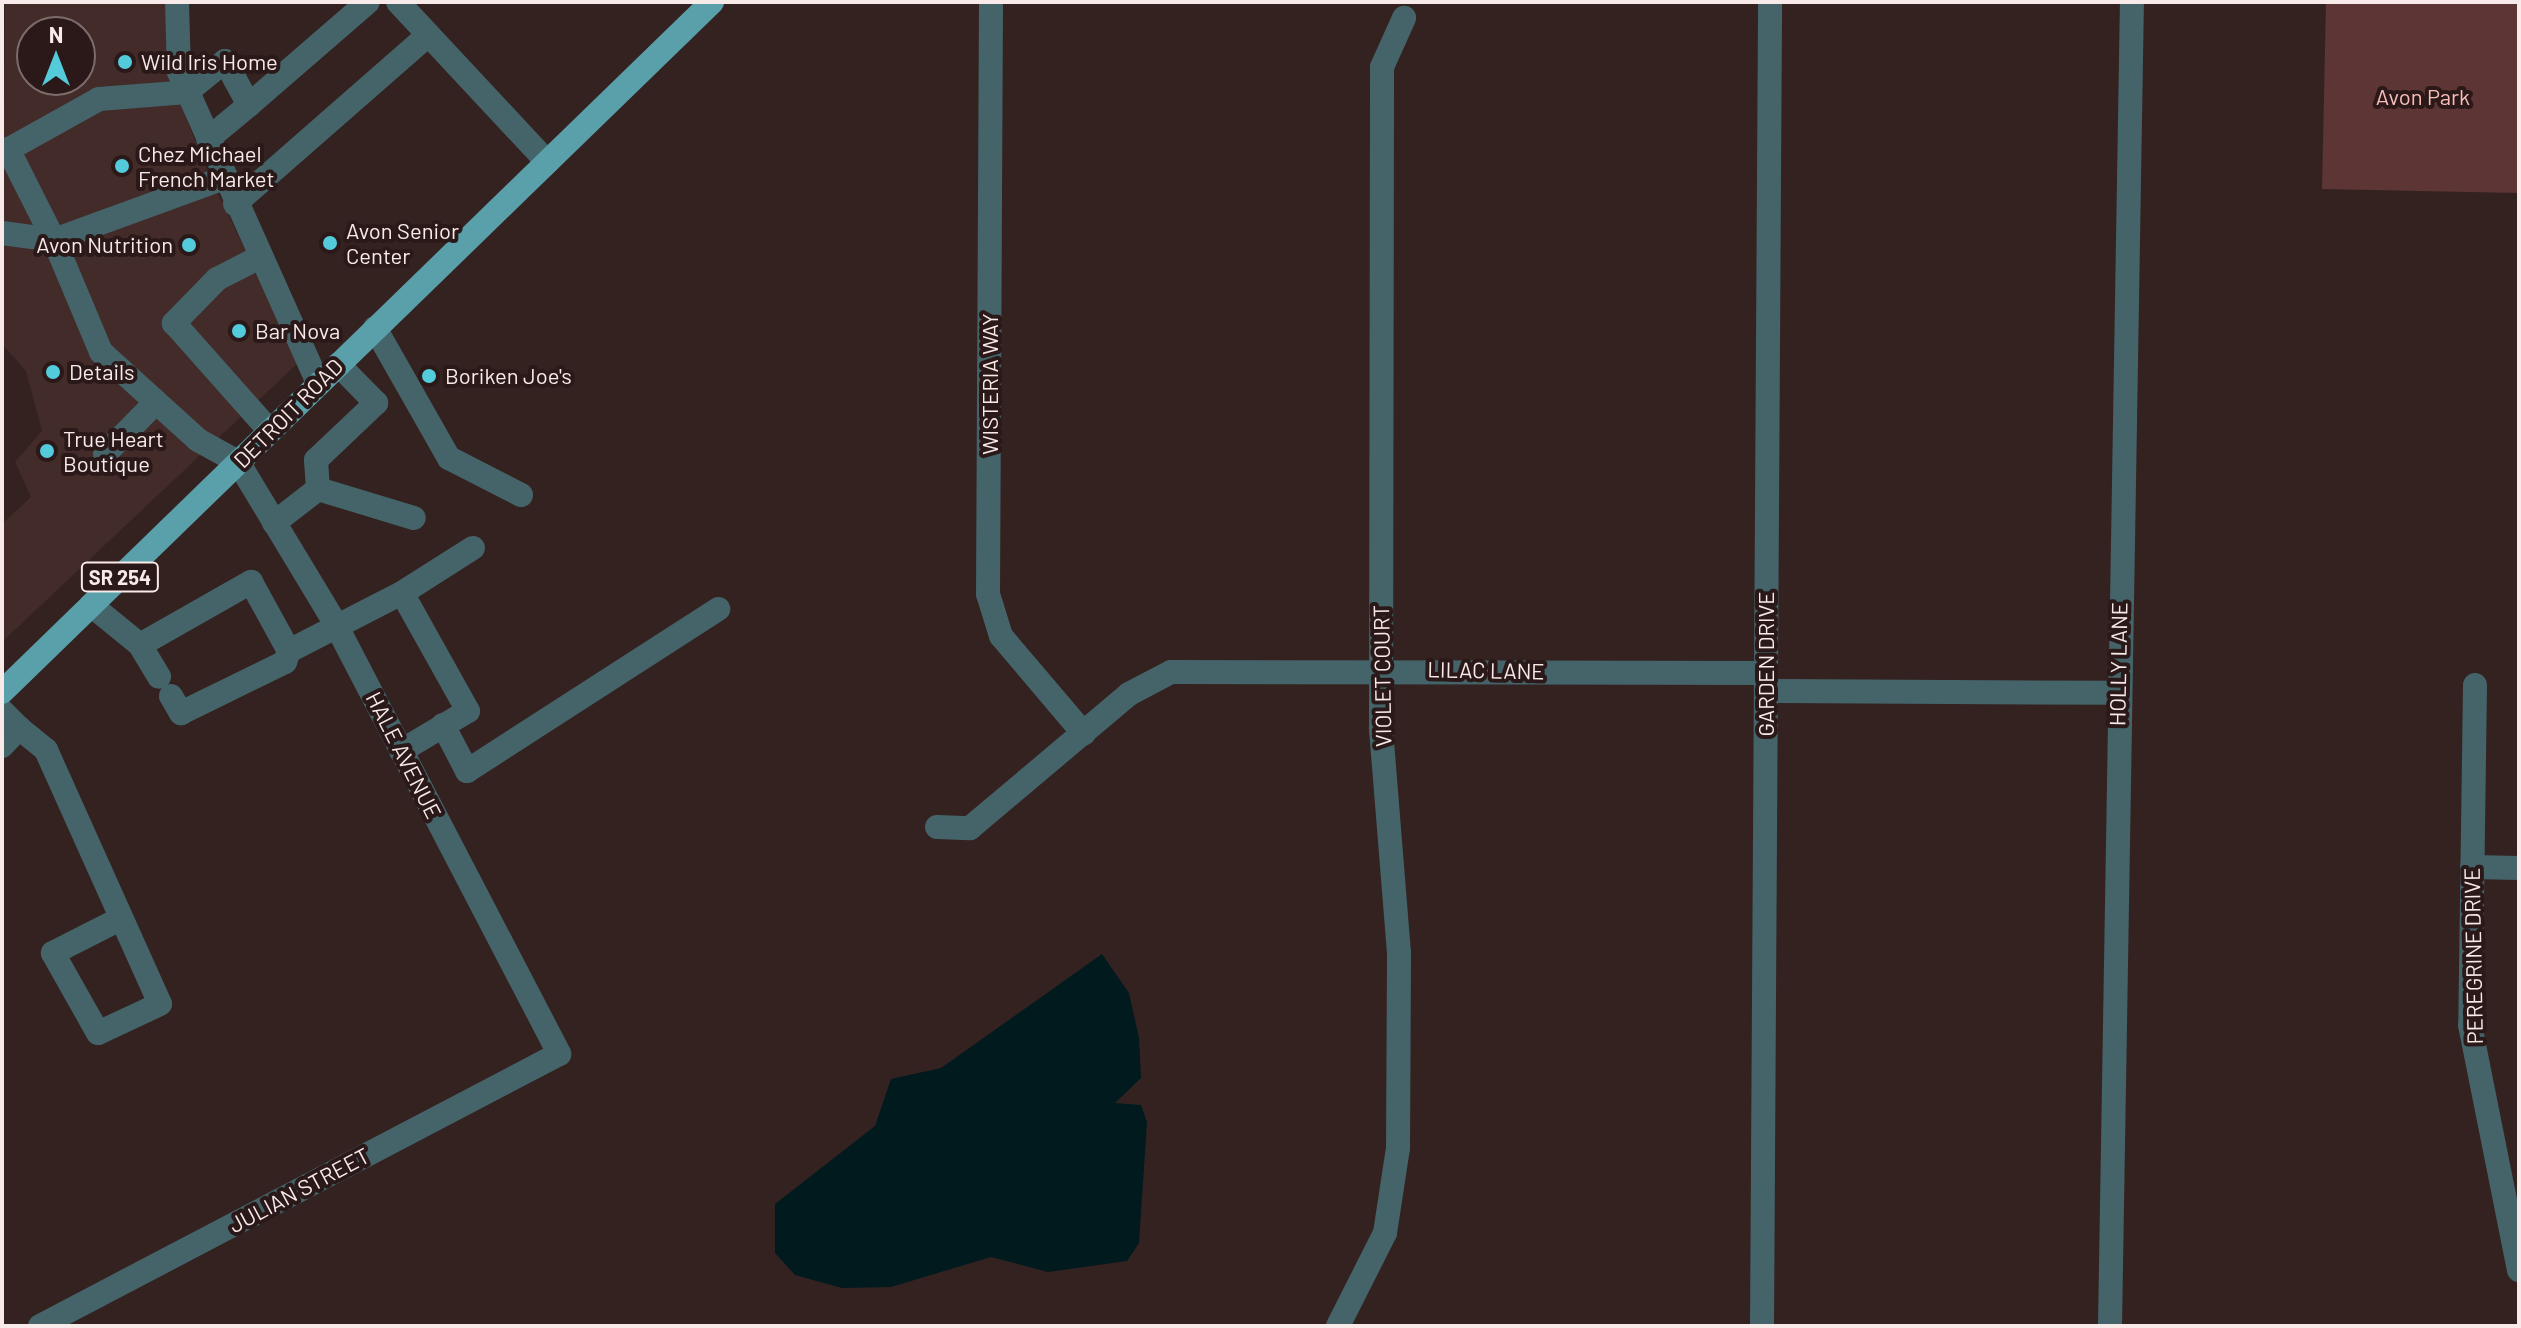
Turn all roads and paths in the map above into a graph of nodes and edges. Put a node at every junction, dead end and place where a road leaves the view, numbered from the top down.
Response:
1 (177, 2) edge
2 (368, 2) edge
3 (398, 2) edge
4 (712, 2) edge
5 (991, 2) edge
6 (1770, 2) edge
7 (2132, 2) edge
8 (1404, 18) dead end
9 (428, 35) junction
10 (187, 92) junction
11 (249, 105) junction
12 (208, 139) junction
13 (5, 151) edge
14 (547, 162) junction
15 (224, 178) junction
16 (235, 204) junction
17 (2, 233) edge
18 (54, 240) junction
19 (260, 257) junction
20 (375, 328) junction
21 (338, 364) junction
22 (318, 383) junction
23 (155, 403) junction
24 (270, 431) junction
25 (105, 454) dead end
26 (238, 462) junction
27 (318, 489) junction
28 (521, 495) dead end
29 (414, 518) dead end
30 (274, 523) junction
31 (473, 548) dead end
32 (402, 593) junction
33 (91, 605) junction
34 (718, 609) dead end
35 (335, 623) junction
36 (140, 645) junction
37 (289, 651) junction
38 (1381, 669) junction
39 (1766, 682) junction
40 (2475, 685) dead end
41 (2, 692) edge
42 (2118, 693) junction
43 (11, 720) edge
44 (443, 725) junction
45 (1084, 734) junction
46 (2, 746) edge
47 (401, 751) junction
48 (937, 827) dead end
49 (2472, 867) junction
50 (2519, 868) edge
51 (120, 919) junction
52 (559, 1054) joint
53 (2519, 1270) edge
54 (40, 1326) edge
55 (1338, 1326) edge
56 (1762, 1326) edge
57 (2110, 1326) edge

1 - 10 street
2 - 11 street
3 - 9 street
4 - 14 main road, DETROIT ROAD / SR 254
5 - 45 street, WISTERIA WAY
6 - 39 street, GARDEN DRIVE
7 - 42 street, HOLLY LANE
8 - 38 street, VIOLET COURT
9 - 14 street
9 - 16 street
10 - 11 street
10 - 12 street
10 - 13 street
11 - 12 street
12 - 15 street
13 - 18 street
14 - 20 main road, DETROIT ROAD / SR 254
15 - 16 street
15 - 18 street
16 - 19 street
17 - 18 street
18 - 23 street
19 - 22 street
19 - 24 street
20 - 21 main road, DETROIT ROAD / SR 254
20 - 28 street
21 - 22 main road, DETROIT ROAD / SR 254
21 - 27 street
22 - 24 main road, DETROIT ROAD / SR 254
23 - 25 street
23 - 26 street
24 - 26 main road, DETROIT ROAD / SR 254
26 - 30 street, HALE AVENUE
26 - 33 main road, DETROIT ROAD / SR 254
27 - 29 street
27 - 30 street
30 - 35 street, HALE AVENUE
31 - 32 street
32 - 35 street
32 - 44 street
33 - 36 street
33 - 41 main road, DETROIT ROAD / SR 254
34 - 44 street
35 - 37 street
35 - 47 street, HALE AVENUE
36 - 37 street
36 - 37 street
38 - 39 street, LILAC LANE
38 - 45 street, LILAC LANE
38 - 55 street, VIOLET COURT
39 - 42 street, LILAC LANE
39 - 56 street, GARDEN DRIVE
40 - 49 street, PEREGRINE DRIVE
42 - 57 street, HOLLY LANE
43 - 46 street
43 - 51 street
44 - 47 street
45 - 48 street, LILAC LANE
47 - 52 street, HALE AVENUE
49 - 50 street
49 - 53 street, PEREGRINE DRIVE
51 - 51 street
52 - 54 street, JULIAN STREET

